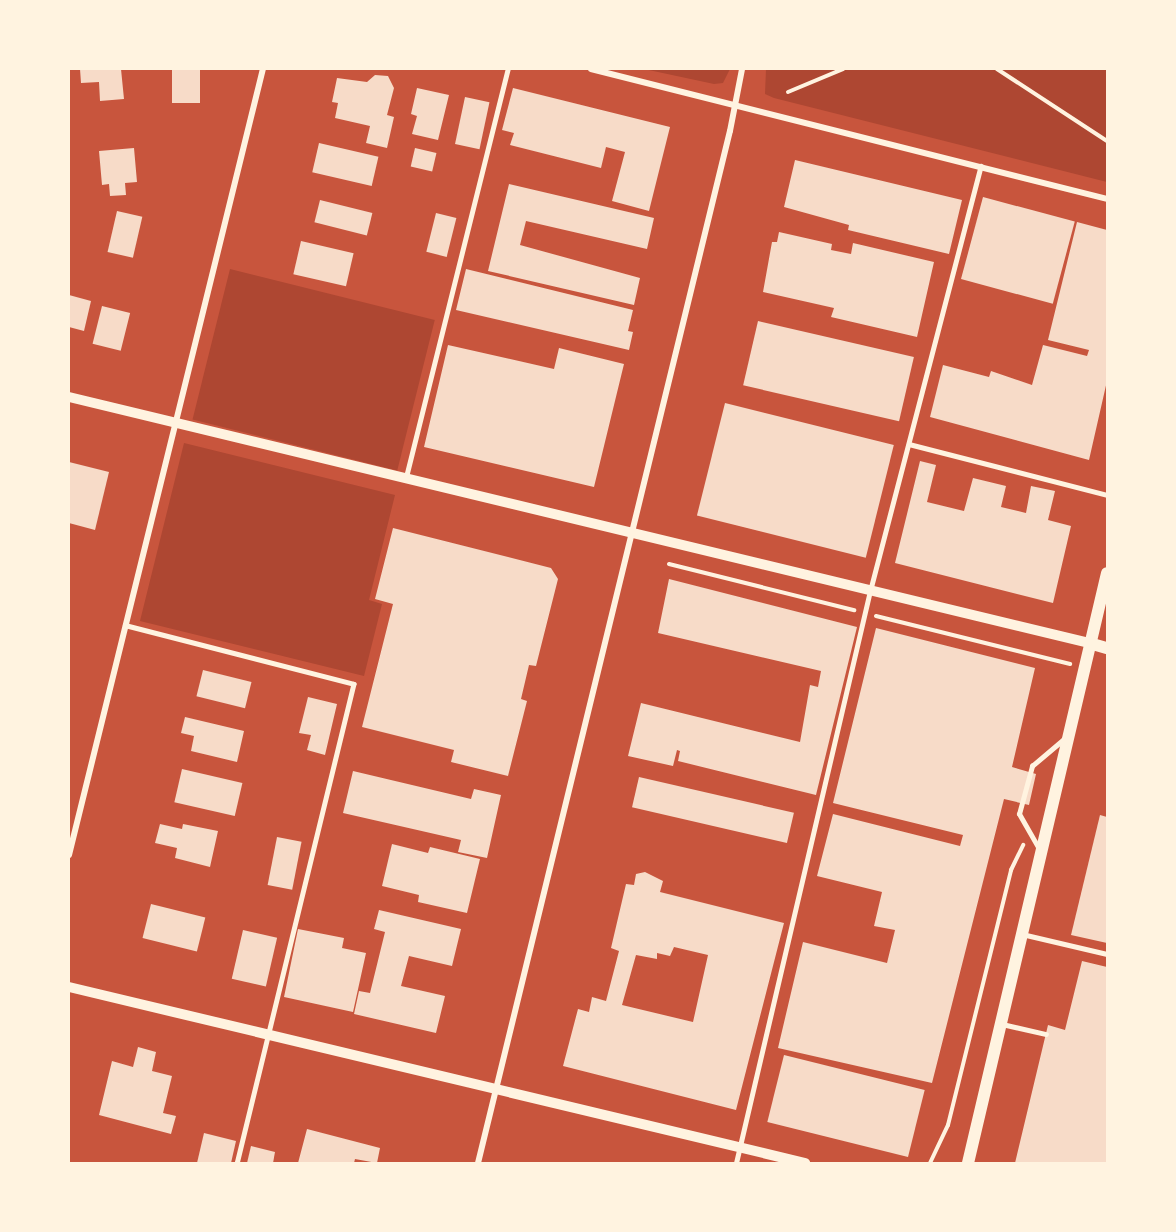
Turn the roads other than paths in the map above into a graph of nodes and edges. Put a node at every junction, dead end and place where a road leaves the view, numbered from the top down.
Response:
1 (263, 69) edge
2 (508, 69) edge
3 (591, 69) edge
4 (742, 69) edge
5 (736, 105) junction
6 (981, 166) junction
7 (1107, 199) edge
8 (69, 397) edge
9 (176, 423) junction
10 (909, 444) junction
11 (405, 478) junction
12 (1107, 495) edge
13 (633, 533) junction
14 (1107, 573) edge
15 (870, 591) junction
16 (125, 625) junction
17 (1089, 643) junction
18 (1107, 648) edge
19 (1068, 735) junction
20 (1041, 852) junction
21 (69, 855) edge
22 (1022, 934) junction
23 (1107, 954) edge
24 (69, 987) edge
25 (1000, 1024) junction
26 (1046, 1034) dead end
27 (269, 1035) junction
28 (496, 1089) junction
29 (740, 1147) junction
30 (237, 1163) edge
31 (478, 1163) edge
32 (736, 1163) edge
33 (803, 1163) edge
34 (968, 1163) edge

1 - 9 street
2 - 11 lane
3 - 5 street
4 - 5 street
5 - 6 street
5 - 13 street
6 - 7 street
6 - 10 lane
8 - 9 street
9 - 11 street
9 - 16 street
10 - 12 lane
10 - 15 lane
11 - 13 street
13 - 15 street
13 - 28 street
14 - 17 main road
15 - 17 street
15 - 29 lane
16 - 21 street
16 - 27 lane
17 - 18 main road
17 - 19 main road
19 - 20 main road
19 - 20 lane
20 - 22 main road
22 - 23 lane
22 - 25 main road
24 - 27 street
25 - 26 lane
25 - 34 main road
27 - 28 street
27 - 30 lane
28 - 29 street
28 - 31 street
29 - 32 lane
29 - 33 street

